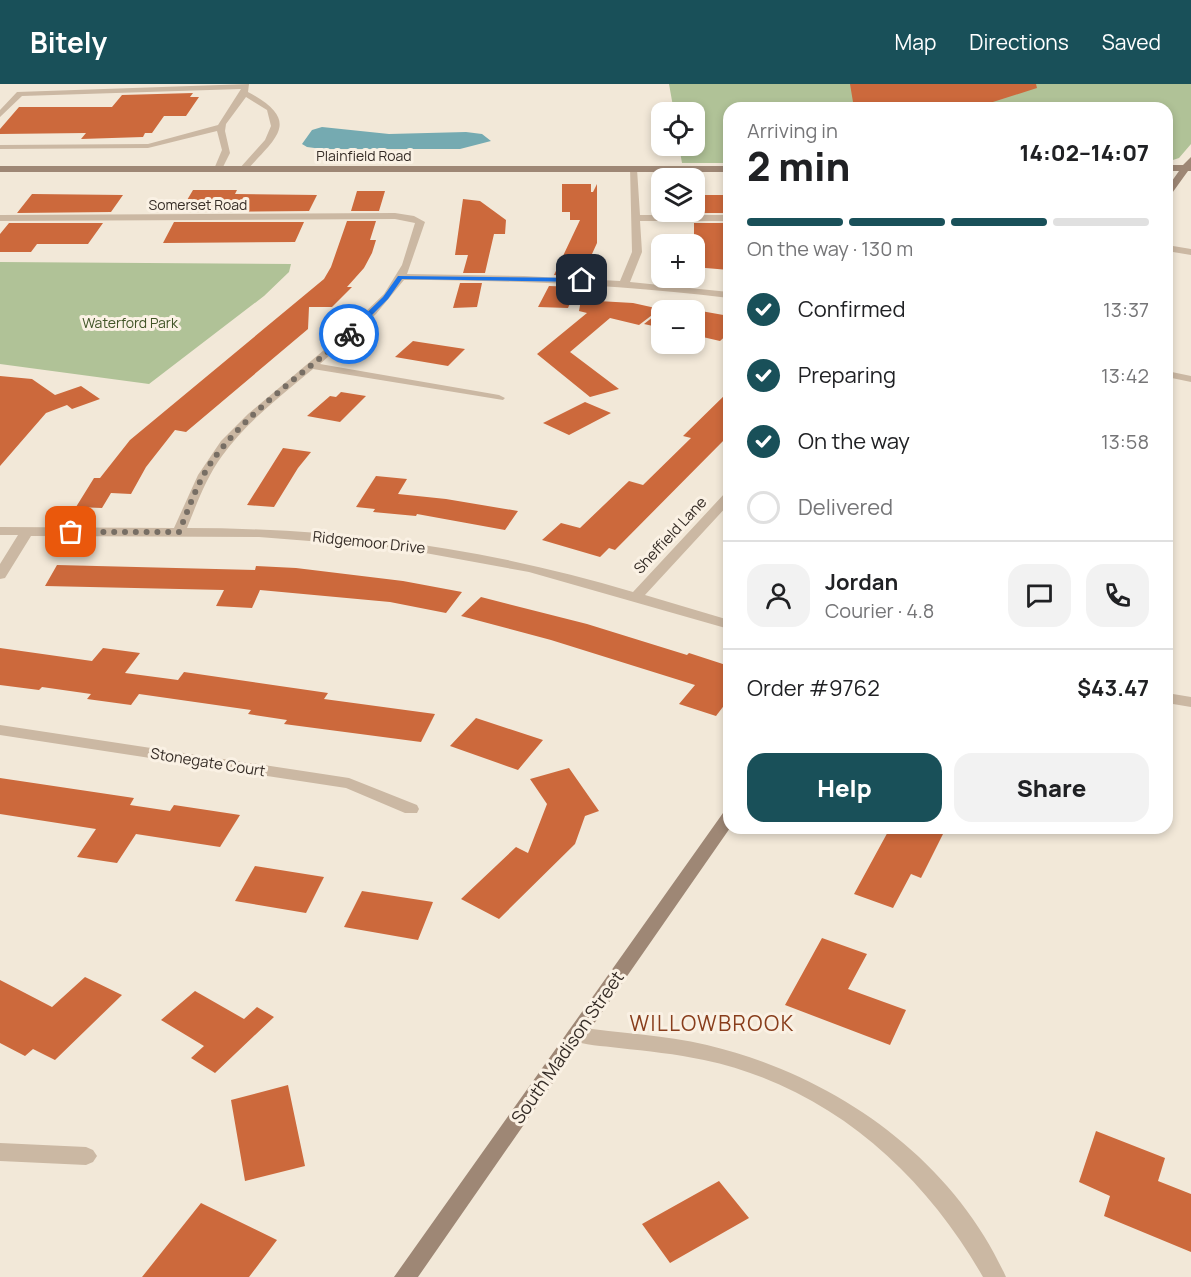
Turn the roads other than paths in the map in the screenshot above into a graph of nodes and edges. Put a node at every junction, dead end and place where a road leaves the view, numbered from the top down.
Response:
1 (246, 88) edge
2 (0, 115) edge
3 (221, 127) junction
4 (0, 147) edge
5 (1189, 165) edge
6 (1173, 167) edge
7 (0, 169) edge
8 (218, 169) junction
9 (243, 169) junction
10 (633, 169) junction
11 (723, 169) edge
12 (1173, 186) edge
13 (0, 218) edge
14 (635, 218) junction
15 (723, 218) edge
16 (1173, 249) edge
17 (1191, 252) edge
18 (400, 278) junction
19 (624, 283) junction
20 (723, 294) edge
21 (312, 366) junction
22 (1173, 375) edge
23 (1191, 379) edge
24 (499, 398) dead end
25 (723, 503) edge
26 (0, 531) edge
27 (27, 532) junction
28 (179, 532) junction
29 (0, 575) edge
30 (636, 597) junction
31 (723, 623) edge
32 (1173, 699) edge
33 (1191, 702) edge
34 (0, 730) edge
35 (411, 809) dead end
36 (723, 826) edge
37 (576, 1035) junction
38 (0, 1152) edge
39 (86, 1156) dead end
40 (405, 1277) edge
41 (995, 1277) edge

1 - 2 street
1 - 3 street
1 - 9 street
3 - 4 street
3 - 8 street
5 - 6 main road
5 - 12 main road
7 - 8 main road, Plainfield Road
8 - 9 main road, Plainfield Road
9 - 10 main road, Plainfield Road
10 - 11 main road, Plainfield Road
10 - 14 street
13 - 18 street, Somerset Road
14 - 15 street
14 - 19 street
16 - 17 street
18 - 19 street
18 - 21 street
19 - 20 street
21 - 24 street
21 - 28 street
22 - 23 street
25 - 30 street, Sheffield Lane
26 - 27 street, Ridgemoor Drive
27 - 28 street, Ridgemoor Drive
27 - 29 street
28 - 30 street, Ridgemoor Drive
30 - 31 street, Ridgemoor Drive
32 - 33 street
34 - 35 street, Stonegate Court
36 - 37 main road, South Madison Street
37 - 40 main road, South Madison Street
37 - 41 street
38 - 39 street

